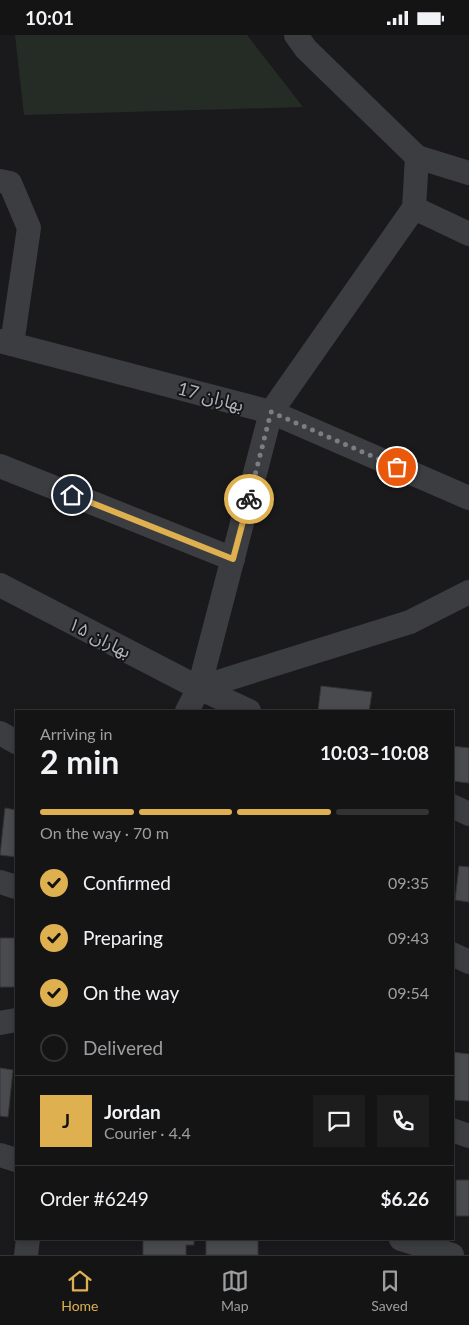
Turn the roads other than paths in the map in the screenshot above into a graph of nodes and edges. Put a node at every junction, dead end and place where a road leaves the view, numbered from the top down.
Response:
1 (296, 35) edge
2 (417, 157) junction
3 (469, 173) edge
4 (0, 181) edge
5 (414, 208) junction
6 (469, 234) edge
7 (6, 342) edge
8 (271, 412) junction
9 (0, 466) edge
10 (469, 498) edge
11 (233, 559) junction
12 (0, 585) edge
13 (468, 596) edge
14 (199, 688) junction
15 (188, 710) edge
16 (247, 710) edge
17 (0, 733) edge
18 (15, 741) edge
19 (454, 808) edge
20 (469, 814) edge
21 (0, 882) edge
22 (15, 887) edge
23 (454, 955) edge
24 (469, 962) edge
25 (15, 1021) edge
26 (0, 1023) edge
27 (454, 1131) edge
28 (469, 1136) edge
29 (0, 1155) edge
30 (15, 1160) edge
31 (28, 1240) edge
32 (404, 1240) edge
33 (26, 1255) edge
34 (452, 1255) edge

1 - 2 street
2 - 3 street
2 - 5 street
4 - 7 street
5 - 6 street
5 - 8 street
7 - 8 street, بهاران 17
8 - 10 street, بهاران 17
8 - 11 street
9 - 11 street
11 - 14 street
12 - 14 street, بهاران ۱۵
13 - 14 street
14 - 15 street
14 - 16 street, بهاران ۱۵
17 - 18 street
19 - 20 street
21 - 22 street
23 - 24 street
25 - 26 street
27 - 28 street
29 - 30 street
31 - 33 street
32 - 34 street

